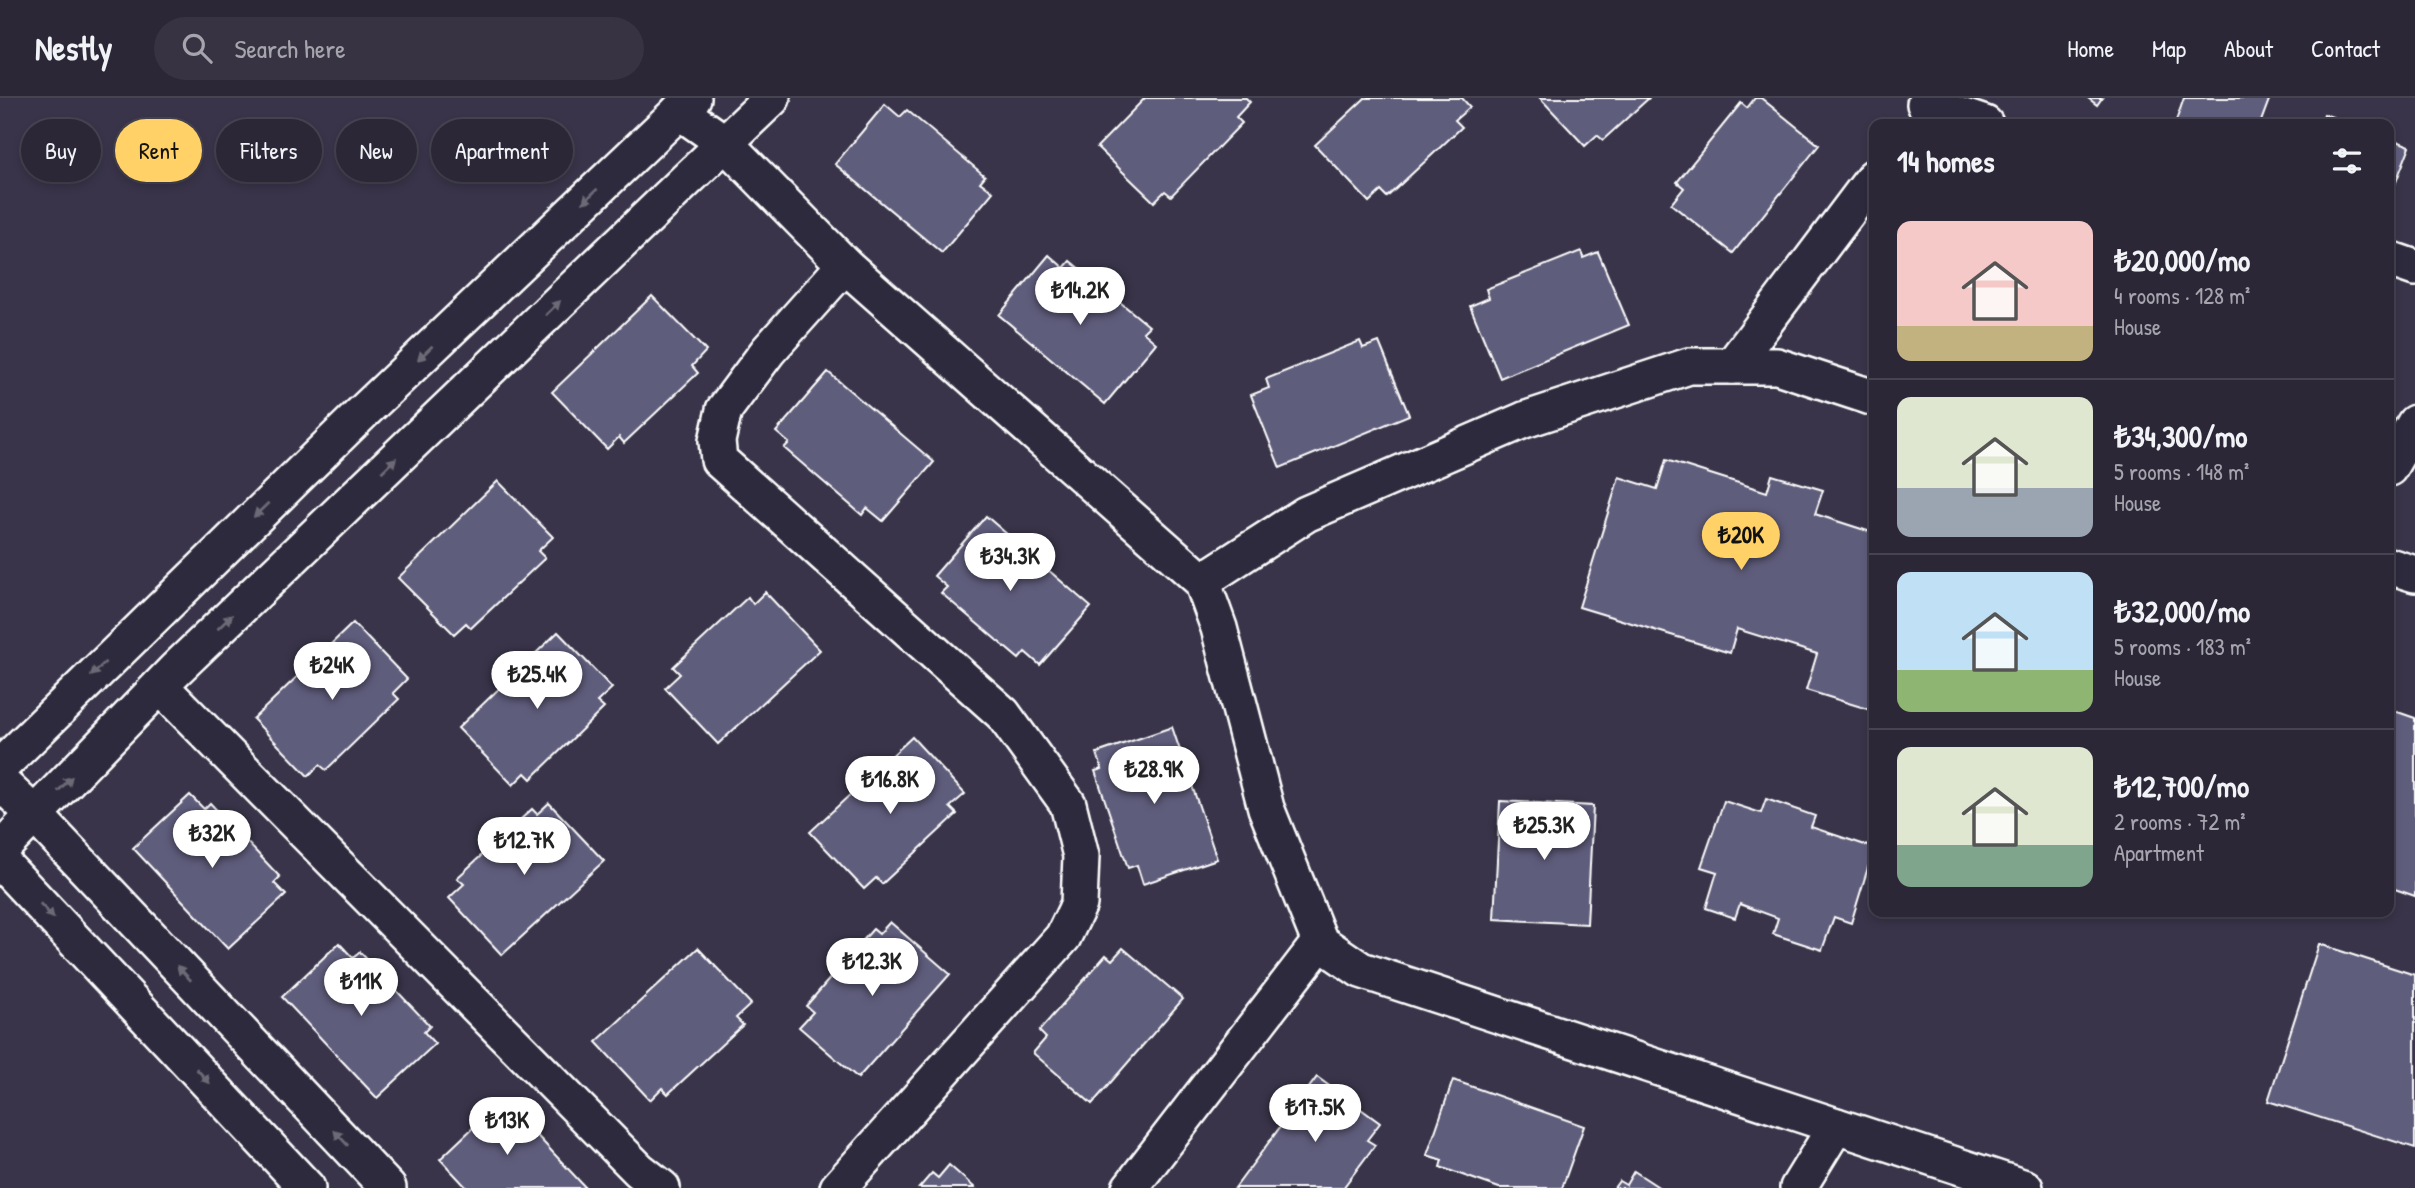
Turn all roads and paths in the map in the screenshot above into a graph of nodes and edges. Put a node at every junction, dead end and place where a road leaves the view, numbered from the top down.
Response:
1 (772, 98) edge
2 (686, 105) edge
3 (1922, 109) edge
4 (1964, 119) edge
5 (725, 143) junction
6 (1869, 184) edge
7 (2394, 262) edge
8 (845, 265) junction
9 (2415, 268) edge
10 (1732, 366) junction
11 (1869, 396) edge
12 (2415, 423) edge
13 (2394, 459) edge
14 (2394, 568) edge
15 (2415, 574) edge
16 (1202, 581) junction
17 (160, 686) junction
18 (0, 767) edge
19 (0, 782) edge
20 (35, 815) junction
21 (0, 850) edge
22 (0, 861) edge
23 (1320, 942) junction
24 (1836, 1126) junction
25 (307, 1188) edge
26 (388, 1188) edge
27 (662, 1188) edge
28 (838, 1188) edge
29 (1129, 1188) edge
30 (1798, 1188) edge
31 (2025, 1188) edge

1 - 5 street
2 - 5 street
2 -> 18 street
3 - 4 street
5 - 8 street
17 -> 5 street
6 - 10 street
7 - 9 street
8 - 16 street
8 - 28 street
10 - 11 street
10 - 16 street
12 - 13 street
14 - 15 street
16 - 23 street
20 -> 17 street
17 - 27 street
19 - 20 street
20 - 21 street
26 -> 20 street
22 -> 25 street
23 - 24 street
23 - 29 street
24 - 30 street
24 - 31 street

